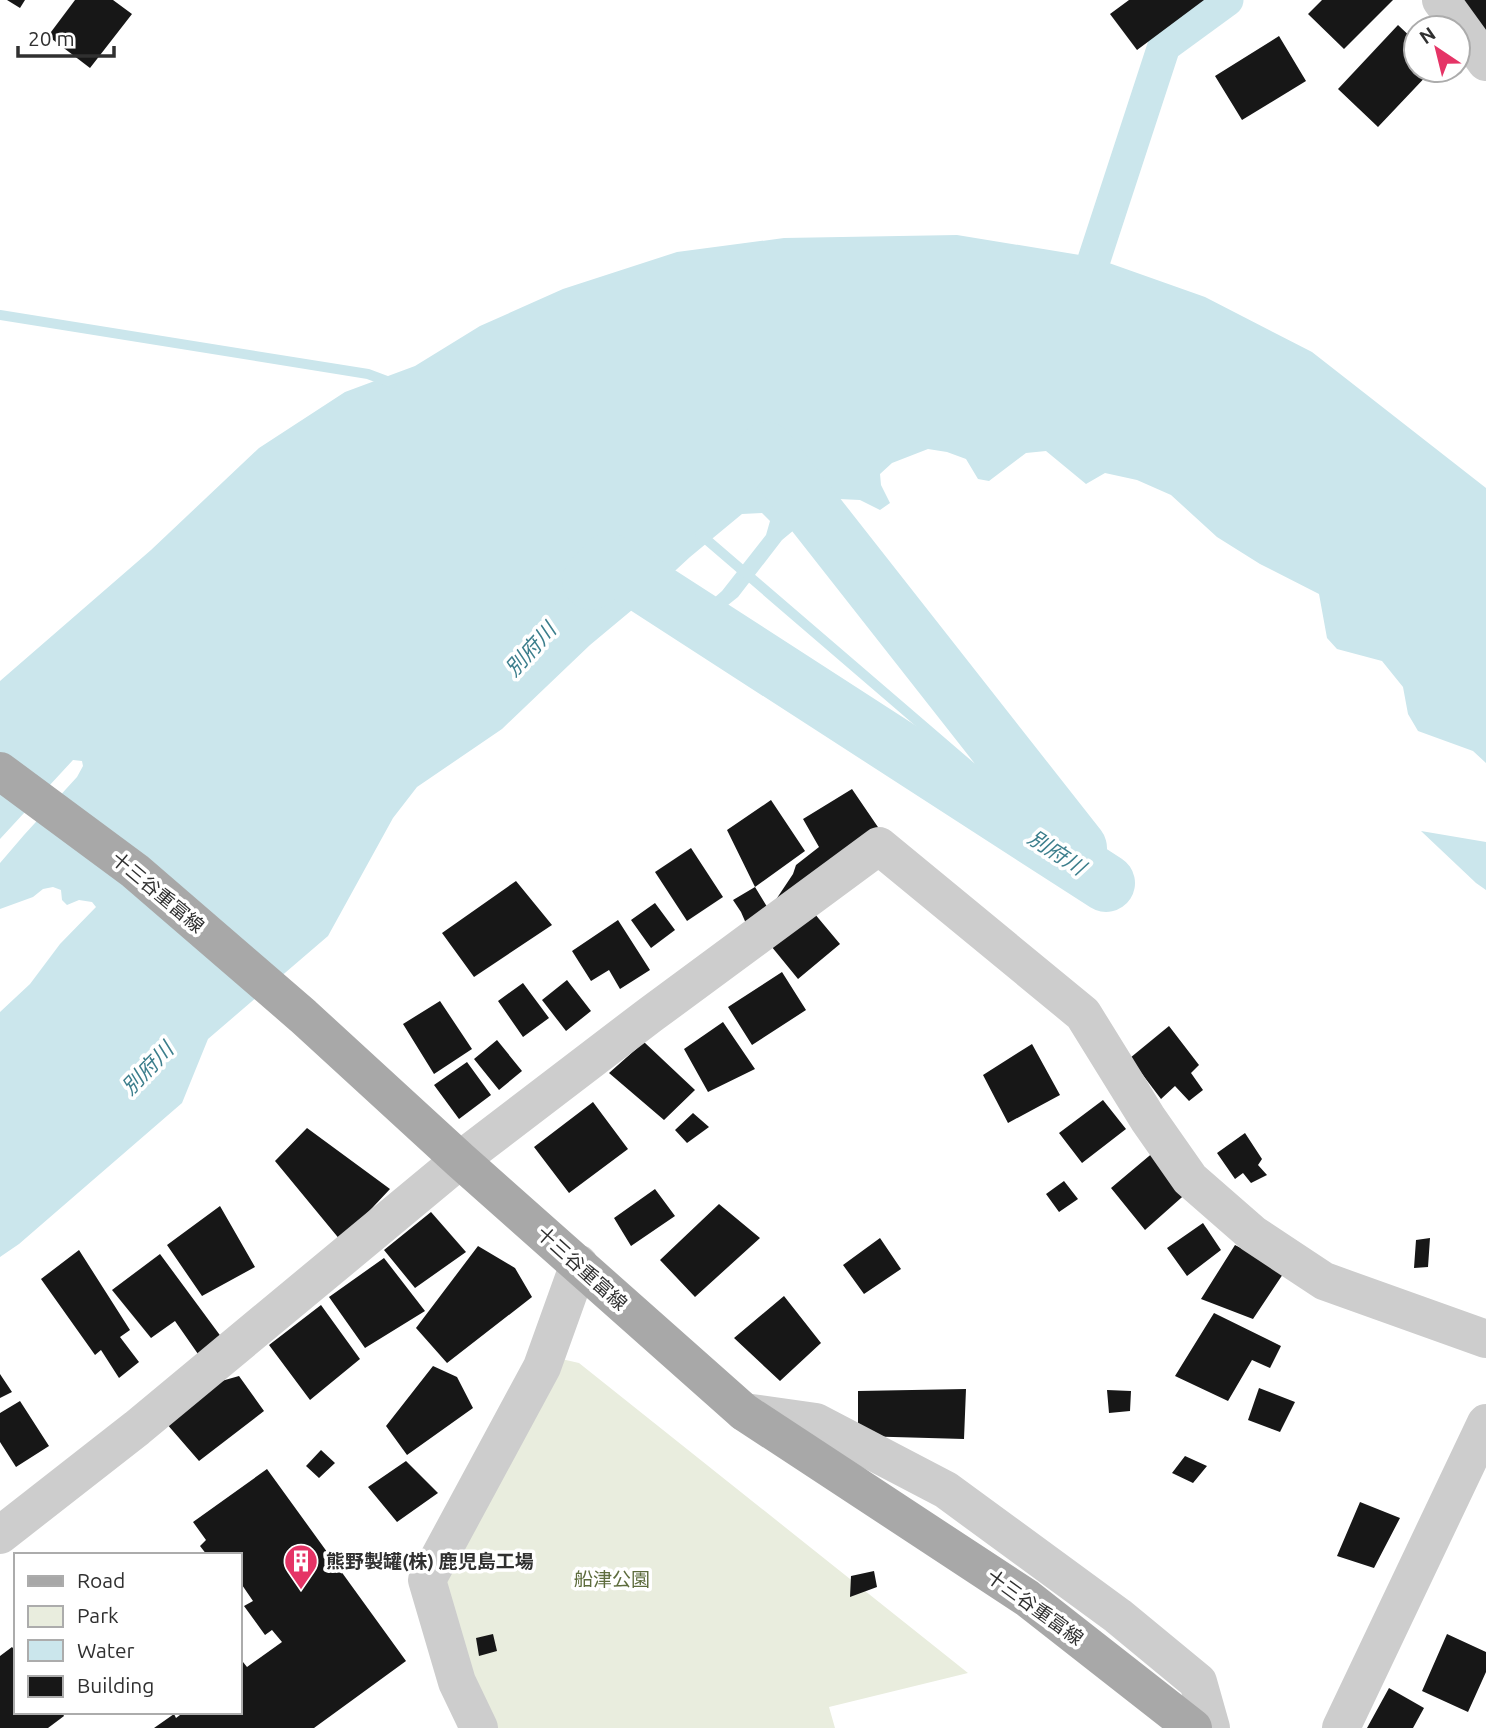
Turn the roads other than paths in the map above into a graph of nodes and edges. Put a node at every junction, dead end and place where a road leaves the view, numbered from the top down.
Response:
1 (1441, 0) edge
2 (1486, 62) edge
3 (0, 771) edge
4 (460, 1160) junction
5 (579, 1264) junction
6 (1486, 1339) edge
7 (744, 1412) junction
8 (1486, 1423) edge
9 (0, 1535) edge
10 (479, 1728) edge
11 (1193, 1728) edge
12 (1211, 1728) edge
13 (1340, 1728) edge

1 - 2 street
3 - 4 main road, 十三谷重富線
4 - 5 main road, 十三谷重富線
4 - 6 street
4 - 9 street
5 - 7 main road, 十三谷重富線
5 - 10 street
7 - 11 main road, 十三谷重富線
7 - 12 street
8 - 13 street

